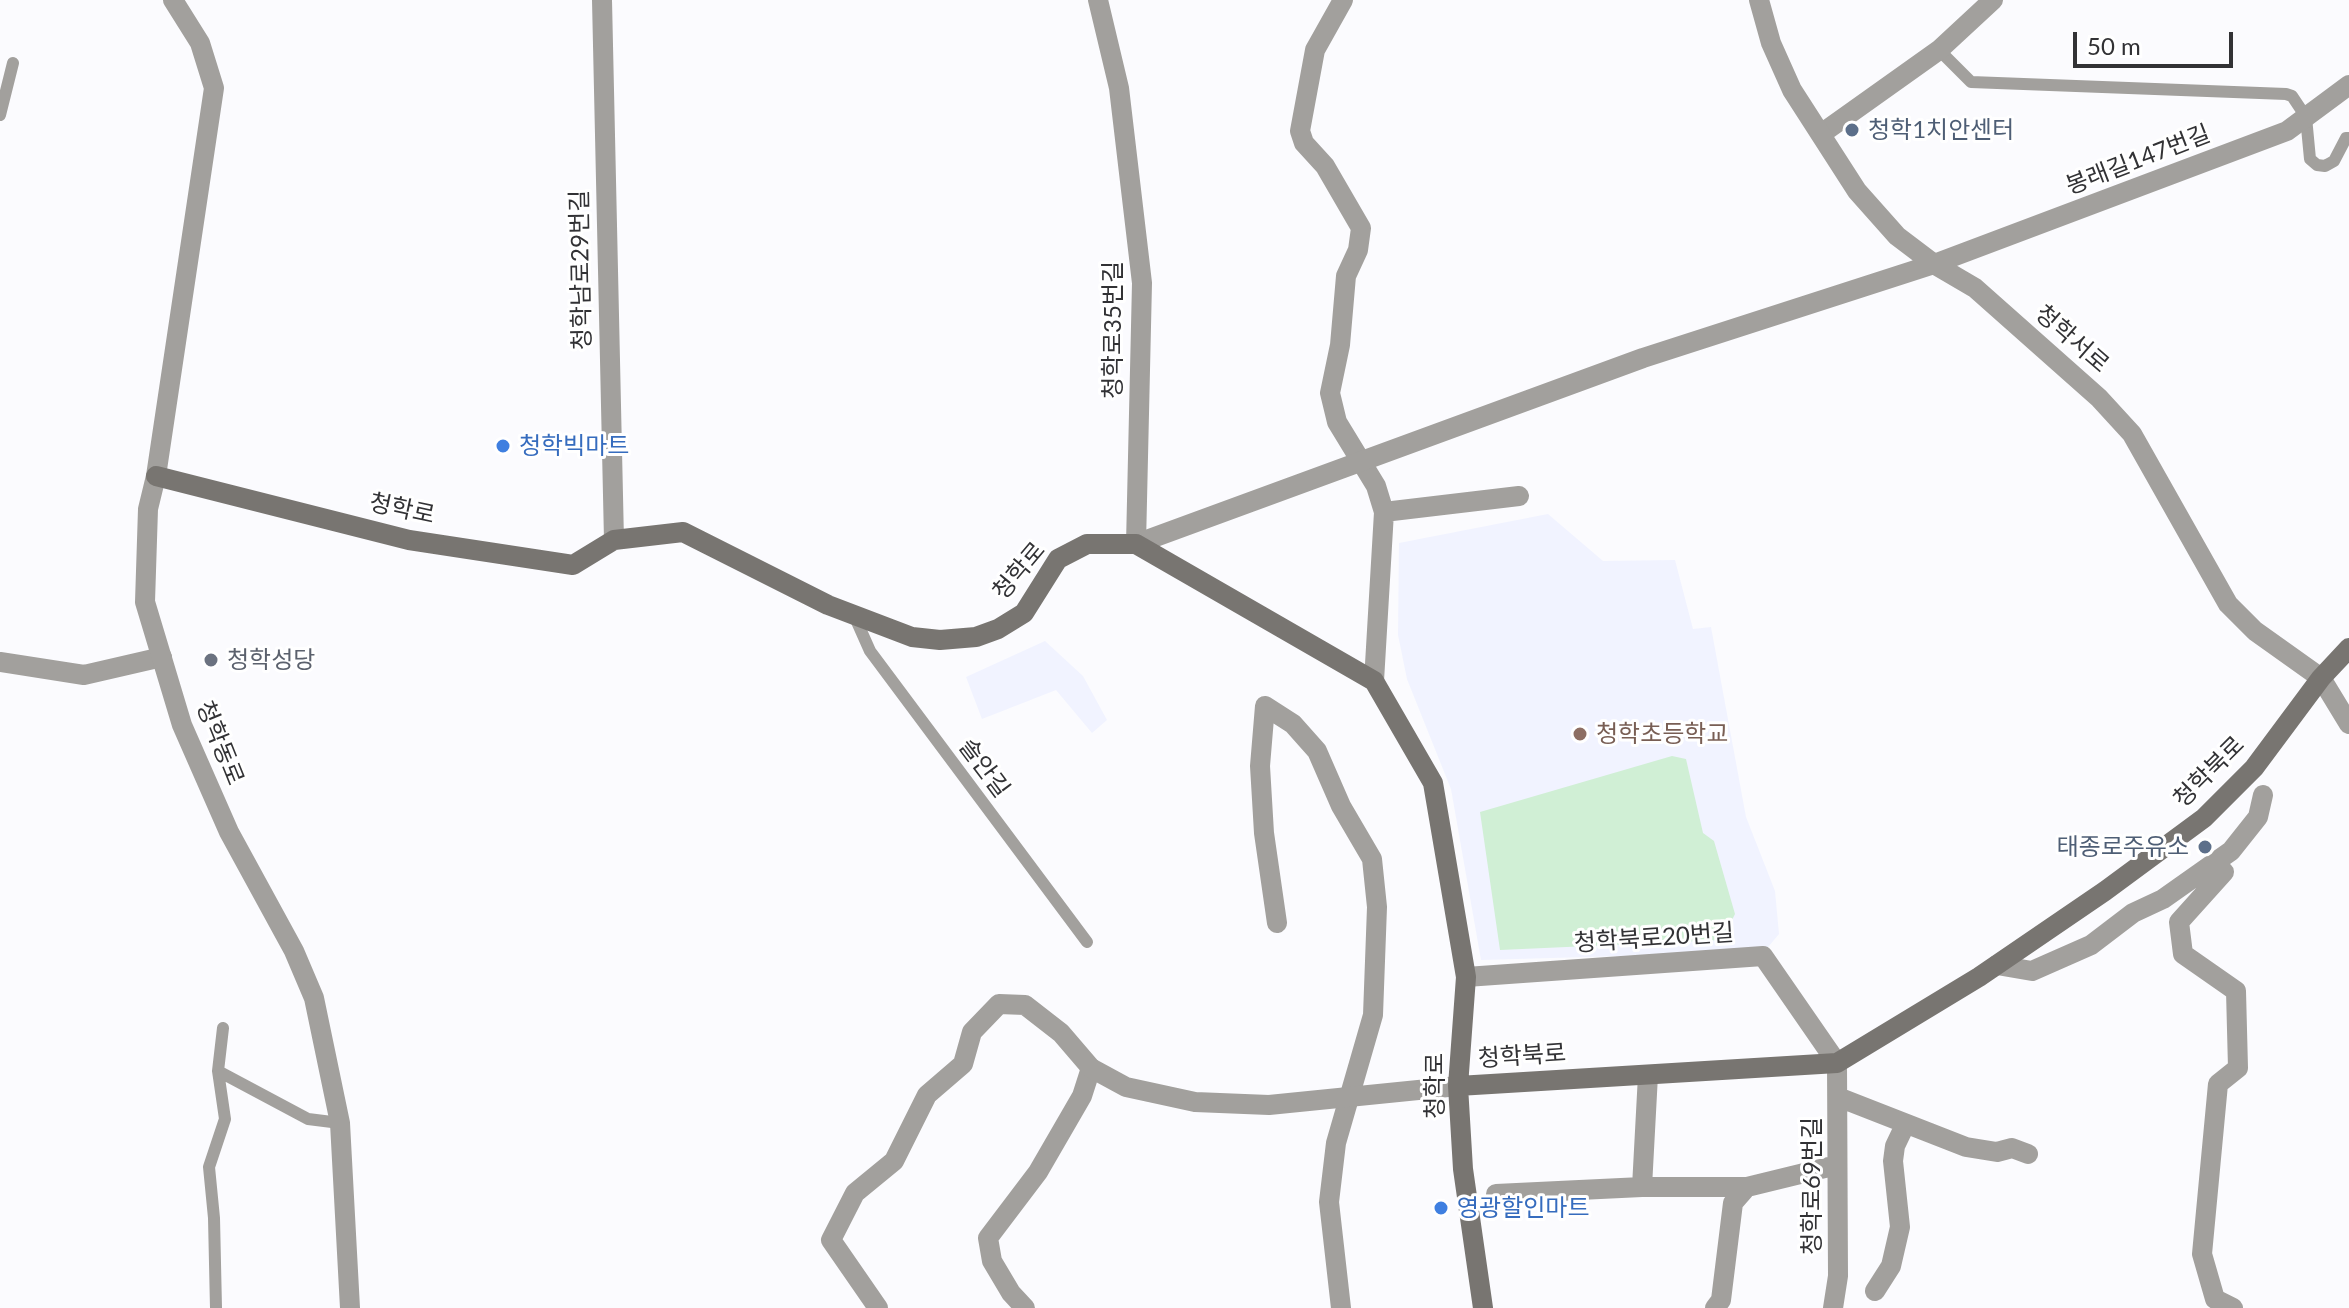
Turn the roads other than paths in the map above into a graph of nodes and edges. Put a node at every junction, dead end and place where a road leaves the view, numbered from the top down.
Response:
1 (173, 0) edge
2 (602, 0) edge
3 (1098, 0) edge
4 (1343, 0) edge
5 (1759, 0) edge
6 (1993, 0) edge
7 (1939, 50) junction
8 (13, 63) dead end
9 (2349, 85) edge
10 (0, 115) edge
11 (2306, 117) junction
12 (1821, 134) junction
13 (2349, 138) edge
14 (1934, 264) junction
15 (1359, 461) junction
16 (156, 476) junction
17 (1519, 496) dead end
18 (1384, 512) junction
19 (614, 540) junction
20 (1136, 544) junction
21 (854, 615) junction
22 (2349, 648) edge
23 (162, 657) junction
24 (0, 662) edge
25 (2321, 678) junction
26 (1374, 681) junction
27 (2349, 724) edge
28 (2263, 795) dead end
29 (2224, 872) dead end
30 (2149, 905) junction
31 (2179, 922) junction
32 (1277, 923) dead end
33 (1087, 942) dead end
34 (1997, 965) junction
35 (1466, 977) junction
36 (223, 1028) dead end
37 (1837, 1063) junction
38 (1091, 1068) junction
39 (218, 1071) junction
40 (1648, 1075) junction
41 (1458, 1086) junction
42 (1351, 1097) junction
43 (1838, 1097) junction
44 (340, 1123) junction
45 (1905, 1125) junction
46 (2028, 1154) dead end
47 (1837, 1165) junction
48 (1642, 1187) junction
49 (1747, 1187) junction
50 (1496, 1194) dead end
51 (1875, 1291) dead end
52 (216, 1308) edge
53 (350, 1308) edge
54 (878, 1308) edge
55 (1025, 1308) edge
56 (1341, 1308) edge
57 (1483, 1308) edge
58 (1715, 1308) edge
59 (1833, 1308) edge
60 (2233, 1308) edge

1 - 16 street, 청학동로
2 - 19 street, 청학남로29번길
3 - 20 street, 청학로35번길
4 - 15 street
5 - 12 street, 청학서로
6 - 7 street
7 - 11 lane
7 - 12 street
8 - 10 lane
9 - 11 street, 봉래길147번길
11 - 13 lane
11 - 14 street, 봉래길147번길
12 - 14 street, 청학서로
14 - 15 street, 봉래길147번길
14 - 25 street, 청학서로
15 - 18 street
15 - 20 street, 봉래길147번길
16 - 19 main road, 청학로
16 - 23 street, 청학동로
17 - 18 street
18 - 26 street
19 - 21 main road, 청학로
20 - 21 main road, 청학로
20 - 26 main road, 청학로
21 - 33 lane, 솔안길
22 - 25 main road, 청학북로
23 - 24 street
23 - 44 street, 청학동로
25 - 27 street, 청학서로
25 - 34 main road, 청학북로
26 - 35 main road, 청학로
28 - 30 street
29 - 31 street
30 - 31 street
30 - 34 street
31 - 60 street
32 - 42 street
34 - 37 main road, 청학북로
35 - 37 street, 청학북로20번길
35 - 41 main road, 청학로
36 - 39 lane
37 - 40 main road, 청학북로
37 - 43 street, 청학로69번길
38 - 42 street, 청학북로
38 - 54 street, 청학북로
38 - 55 street
39 - 44 lane
39 - 52 lane
40 - 41 main road, 청학북로
40 - 48 street
41 - 42 street, 청학북로
41 - 57 main road, 청학로
42 - 56 street
43 - 45 street
43 - 47 street, 청학로69번길
44 - 53 street, 청학동로
45 - 46 street
45 - 51 street
47 - 49 street
47 - 59 street, 청학로69번길
48 - 49 street
48 - 50 street
49 - 58 street

